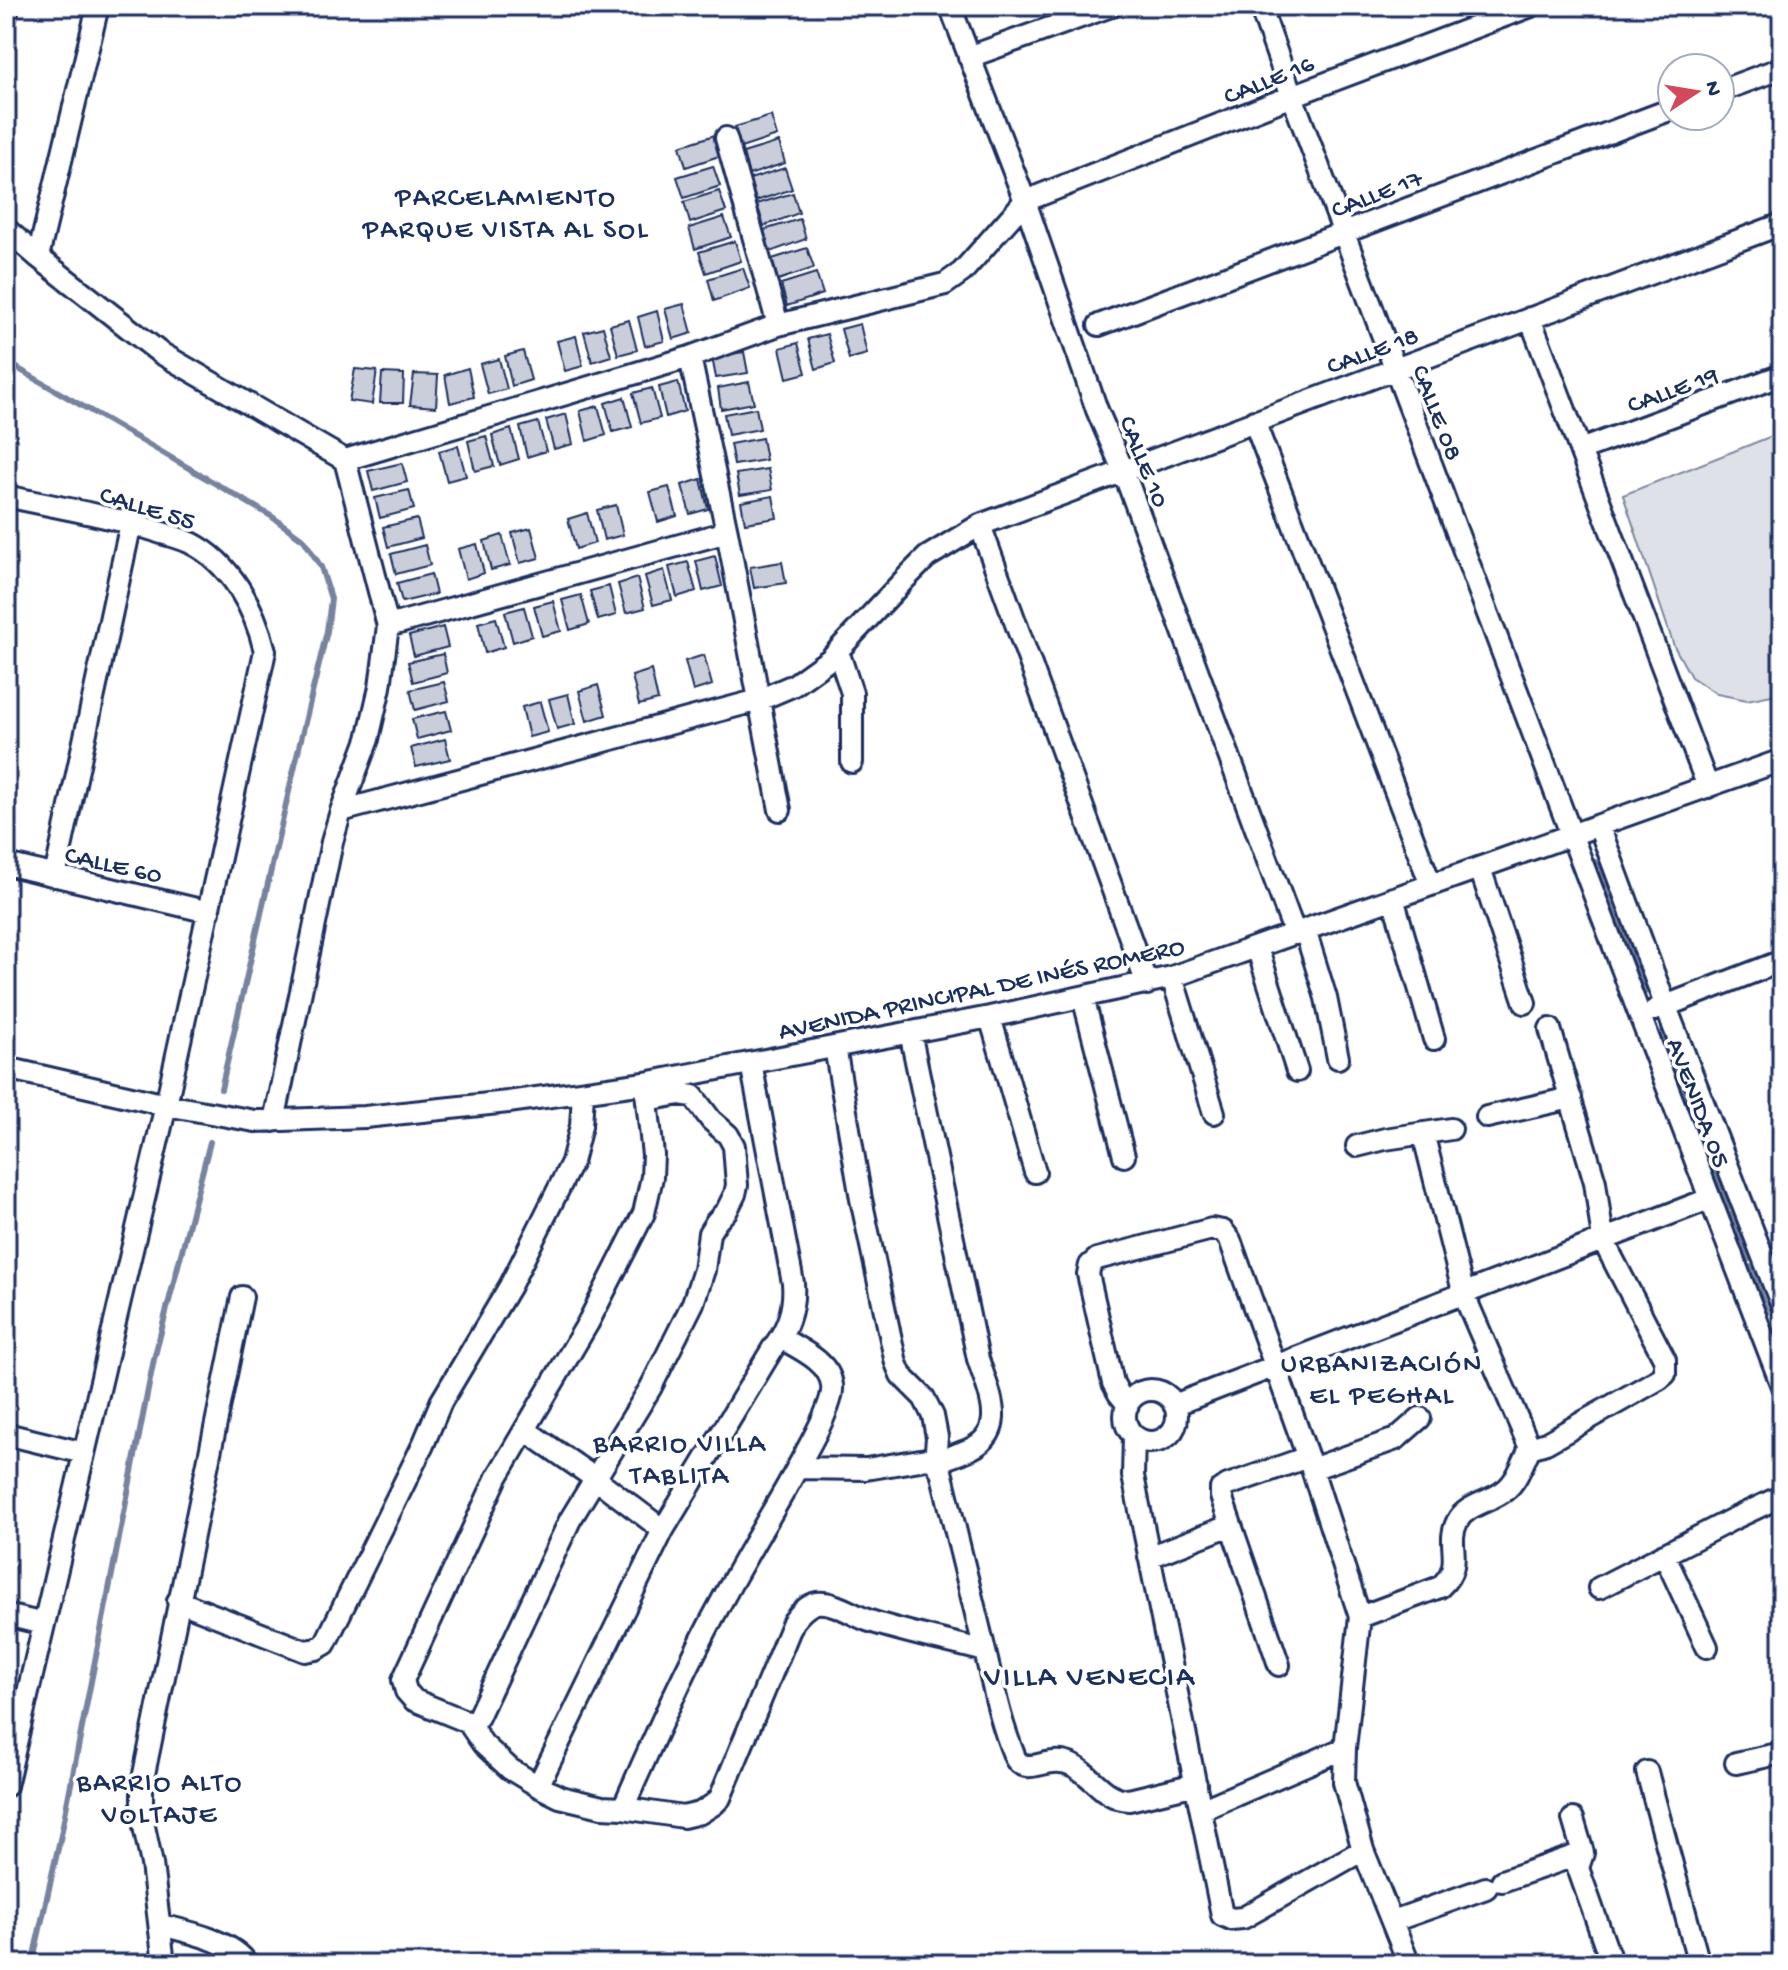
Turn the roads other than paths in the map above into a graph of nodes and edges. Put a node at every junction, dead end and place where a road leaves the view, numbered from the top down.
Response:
1 (8, 6) edge
2 (98, 6) edge
3 (950, 6) edge
4 (1111, 6) edge
5 (1260, 6) edge
6 (1531, 6) edge
7 (6, 15) edge
8 (969, 57) junction
9 (1782, 68) edge
10 (1736, 85) edge
11 (1292, 96) junction
12 (1656, 115) edge
13 (726, 138) dead end
14 (1025, 201) junction
15 (1782, 224) edge
16 (6, 229) edge
17 (1343, 232) junction
18 (38, 257) junction
19 (1530, 318) junction
20 (778, 325) junction
21 (1099, 325) dead end
22 (690, 357) junction
23 (1395, 368) junction
24 (1782, 375) edge
25 (1254, 421) junction
26 (1580, 450) junction
27 (345, 460) junction
28 (1123, 470) junction
29 (6, 496) edge
30 (131, 523) junction
31 (980, 525) junction
32 (727, 532) junction
33 (388, 626) junction
34 (838, 651) junction
35 (759, 700) junction
36 (1782, 760) edge
37 (852, 762) dead end
38 (1708, 787) junction
39 (780, 810) dead end
40 (341, 811) junction
41 (1599, 826) junction
42 (1572, 835) junction
43 (6, 864) edge
44 (1480, 868) junction
45 (55, 876) junction
46 (1431, 885) junction
47 (1393, 898) junction
48 (209, 912) junction
49 (1300, 932) junction
50 (1257, 947) junction
51 (1782, 961) edge
52 (1172, 977) junction
53 (1147, 984) junction
54 (1083, 997) junction
55 (1525, 1003) dead end
56 (1666, 1007) junction
57 (1640, 1016) junction
58 (990, 1017) junction
59 (1550, 1029) dead end
60 (910, 1032) junction
61 (1434, 1039) dead end
62 (835, 1047) junction
63 (1338, 1058) dead end
64 (751, 1063) junction
65 (6, 1069) edge
66 (1297, 1071) dead end
67 (646, 1091) junction
68 (583, 1093) junction
69 (1571, 1098) junction
70 (166, 1105) junction
71 (1214, 1113) dead end
72 (1487, 1117) dead end
73 (264, 1121) junction
74 (1451, 1129) dead end
75 (1423, 1133) junction
76 (1357, 1146) dead end
77 (1124, 1156) dead end
78 (1035, 1172) dead end
79 (1709, 1199) junction
80 (1603, 1240) junction
81 (1464, 1295) junction
82 (242, 1297) dead end
83 (1782, 1306) edge
84 (1773, 1336) edge
85 (781, 1338) junction
86 (1275, 1367) junction
87 (1782, 1386) edge
88 (1128, 1405) junction
89 (1174, 1405) junction
90 (1420, 1418) dead end
91 (525, 1430) junction
92 (6, 1434) edge
93 (1134, 1436) junction
94 (1530, 1448) junction
95 (84, 1453) junction
96 (935, 1462) junction
97 (1310, 1463) junction
98 (797, 1468) junction
99 (596, 1479) junction
100 (1782, 1496) edge
101 (1231, 1525) junction
102 (663, 1530) junction
103 (1664, 1554) junction
104 (1149, 1557) junction
105 (1599, 1588) dead end
106 (178, 1601) junction
107 (6, 1615) edge
108 (1360, 1617) junction
109 (44, 1624) junction
110 (1707, 1647) dead end
111 (985, 1651) junction
112 (1279, 1665) dead end
113 (468, 1722) junction
114 (1345, 1748) junction
115 (1782, 1753) edge
116 (1736, 1763) dead end
117 (1647, 1772) dead end
118 (1196, 1784) junction
119 (6, 1786) edge
120 (538, 1786) junction
121 (623, 1808) junction
122 (1201, 1810) junction
123 (1573, 1819) dead end
124 (1363, 1850) junction
125 (1583, 1853) junction
126 (1393, 1921) junction
127 (160, 1925) junction
128 (164, 1964) edge
129 (247, 1964) edge
130 (1409, 1964) edge
131 (1612, 1964) edge
132 (1699, 1964) edge

1 - 7 street
2 - 18 street
3 - 8 street, CALLE 10
4 - 8 street
5 - 11 street, CALLE 08
6 - 11 street, CALLE 16
8 - 14 street, CALLE 10
9 - 10 street
11 - 14 street, CALLE 16
11 - 17 street, CALLE 08
12 - 17 street, CALLE 17
13 - 20 street
14 - 20 street
14 - 28 street, CALLE 10
15 - 19 street, CALLE 18
16 - 18 street
17 - 21 street, CALLE 17
17 - 23 street, CALLE 08
18 - 27 street
19 - 23 street, CALLE 18
19 - 26 street
20 - 22 street
22 - 27 street
22 - 32 street
23 - 25 street, CALLE 18
23 - 42 street, CALLE 08
24 - 26 street, CALLE 19
25 - 28 street, CALLE 18
25 - 46 street
26 - 38 street
27 - 33 street
28 - 31 street, CALLE 18
28 - 49 street, CALLE 10
29 - 30 street, CALLE 55
30 - 45 street
30 - 48 street, CALLE 55
31 - 34 street, CALLE 18
31 - 53 street
32 - 33 street
32 - 35 street
33 - 40 street
34 - 35 street, CALLE 18
34 - 37 street
35 - 39 street
35 - 40 street, CALLE 18
36 - 38 street, AVENIDA PRINCIPAL DE INÉS ROMERO
38 - 41 street, AVENIDA PRINCIPAL DE INÉS ROMERO
40 - 73 street
41 - 42 street, AVENIDA PRINCIPAL DE INÉS ROMERO
41 - 56 street, AVENIDA 05
42 - 44 street, AVENIDA PRINCIPAL DE INÉS ROMERO
42 - 57 street, AVENIDA 05
43 - 45 street, CALLE 60
44 - 46 street, AVENIDA PRINCIPAL DE INÉS ROMERO
44 - 55 street
45 - 48 street, CALLE 60
46 - 47 street, AVENIDA PRINCIPAL DE INÉS ROMERO
47 - 49 street, AVENIDA PRINCIPAL DE INÉS ROMERO
47 - 61 street
48 - 70 street
49 - 50 street, AVENIDA PRINCIPAL DE INÉS ROMERO
49 - 63 street, CALLE 10
50 - 52 street, AVENIDA PRINCIPAL DE INÉS ROMERO
50 - 66 street
51 - 56 street
52 - 53 street, AVENIDA PRINCIPAL DE INÉS ROMERO
52 - 71 street
53 - 54 street, AVENIDA PRINCIPAL DE INÉS ROMERO
54 - 58 street, AVENIDA PRINCIPAL DE INÉS ROMERO
54 - 77 street
56 - 57 street
56 - 83 street, AVENIDA 05
57 - 79 street, AVENIDA 05
58 - 60 street, AVENIDA PRINCIPAL DE INÉS ROMERO
58 - 78 street
59 - 69 street
60 - 62 street, AVENIDA PRINCIPAL DE INÉS ROMERO
60 - 96 street
62 - 64 street, AVENIDA PRINCIPAL DE INÉS ROMERO
62 - 96 street
64 - 67 street, AVENIDA PRINCIPAL DE INÉS ROMERO
64 - 85 street
65 - 70 street, AVENIDA PRINCIPAL DE INÉS ROMERO
67 - 68 street, AVENIDA PRINCIPAL DE INÉS ROMERO
67 - 91 street
67 - 99 street
68 - 73 street, AVENIDA PRINCIPAL DE INÉS ROMERO
68 - 106 street
69 - 72 street
69 - 80 street
70 - 73 street, AVENIDA PRINCIPAL DE INÉS ROMERO
70 - 95 street
74 - 75 street
75 - 76 street
75 - 81 street
79 - 80 street
79 - 84 street, AVENIDA 05
80 - 81 street
80 - 94 street
81 - 86 street
81 - 94 street
82 - 106 street
84 - 87 street, AVENIDA 05
85 - 98 street
85 - 102 street
86 - 88 street
86 - 89 street
86 - 97 street
88 - 89 street
88 - 93 street
89 - 93 street
90 - 97 street
91 - 99 street
91 - 113 street
92 - 95 street
93 - 104 street
94 - 108 street
95 - 109 street
96 - 98 street
96 - 111 street
97 - 101 street
97 - 108 street
98 - 121 street
99 - 102 street
99 - 113 street
100 - 103 street
101 - 104 street
101 - 112 street
102 - 120 street
103 - 105 street
103 - 110 street
104 - 118 street
106 - 127 street
107 - 109 street
108 - 114 street
109 - 119 street
111 - 118 street
111 - 121 street
113 - 120 street
114 - 122 street
114 - 124 street
115 - 116 street
117 - 132 street
118 - 122 street
120 - 121 street
122 - 124 street
123 - 125 street
124 - 126 street
125 - 126 street
125 - 131 street
126 - 130 street
127 - 128 street
127 - 129 street

